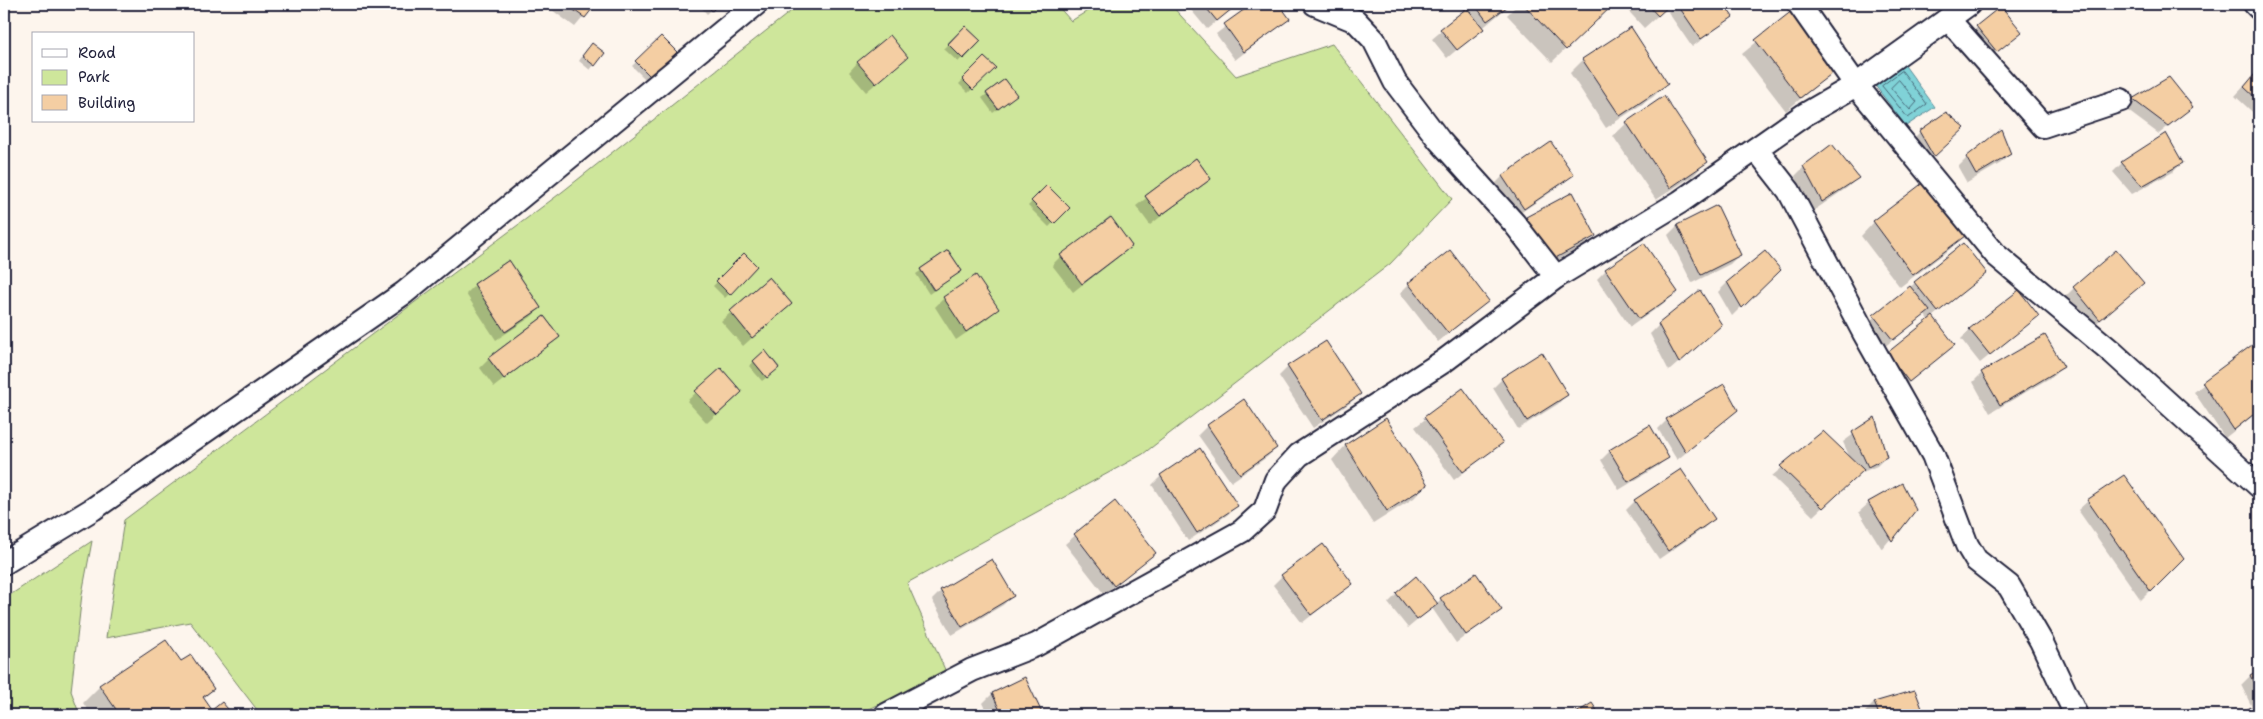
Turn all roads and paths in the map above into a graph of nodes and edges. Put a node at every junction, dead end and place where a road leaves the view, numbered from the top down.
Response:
1 (756, 4) edge
2 (1315, 4) edge
3 (1799, 4) edge
4 (1969, 4) edge
5 (2255, 4) edge
6 (2259, 8) edge
7 (1948, 19) junction
8 (1856, 85) junction
9 (2121, 100) dead end
10 (1756, 149) junction
11 (1556, 277) junction
12 (2259, 486) edge
13 (4, 564) edge
14 (886, 715) edge
15 (2076, 715) edge

1 - 13 street
2 - 11 street
3 - 8 street
4 - 7 street
5 - 6 street
7 - 8 street
7 - 9 street
8 - 10 street
8 - 12 street
10 - 11 street
10 - 15 street
11 - 14 street

